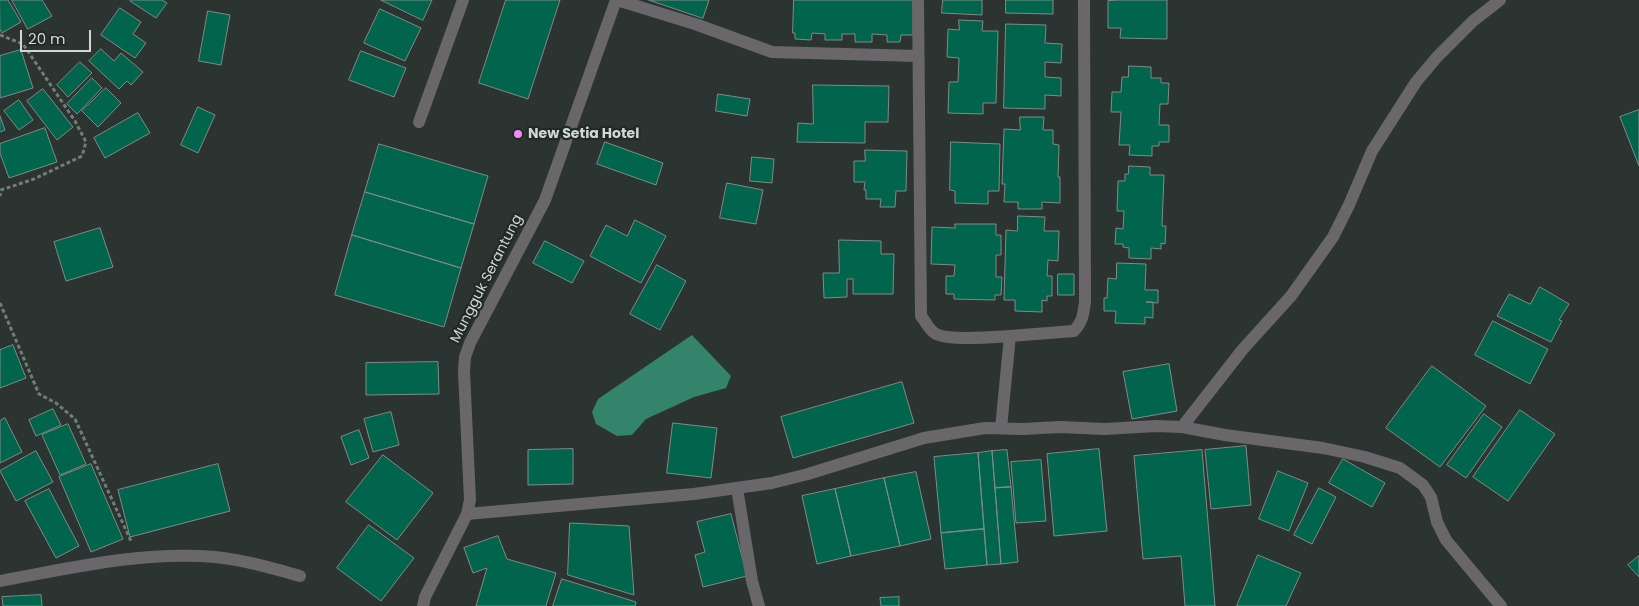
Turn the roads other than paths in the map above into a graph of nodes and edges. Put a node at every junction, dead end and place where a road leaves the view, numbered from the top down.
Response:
1 (463, 0) edge
2 (617, 0) edge
3 (918, 0) edge
4 (1084, 0) edge
5 (1500, 0) edge
6 (918, 56) junction
7 (419, 122) dead end
8 (1010, 336) junction
9 (1182, 427) junction
10 (1001, 428) junction
11 (737, 488) junction
12 (467, 514) junction
13 (300, 576) dead end
14 (0, 581) edge
15 (423, 606) edge
16 (760, 606) edge
17 (1501, 606) edge

1 - 7 street
2 - 6 street
2 - 12 street, Mungguk Serantung
3 - 6 street
4 - 8 street
5 - 9 street
6 - 8 street
8 - 10 street
9 - 10 street
9 - 17 street
10 - 11 street
11 - 12 street
11 - 16 street
12 - 15 street, Mungguk Serantung
13 - 14 street

